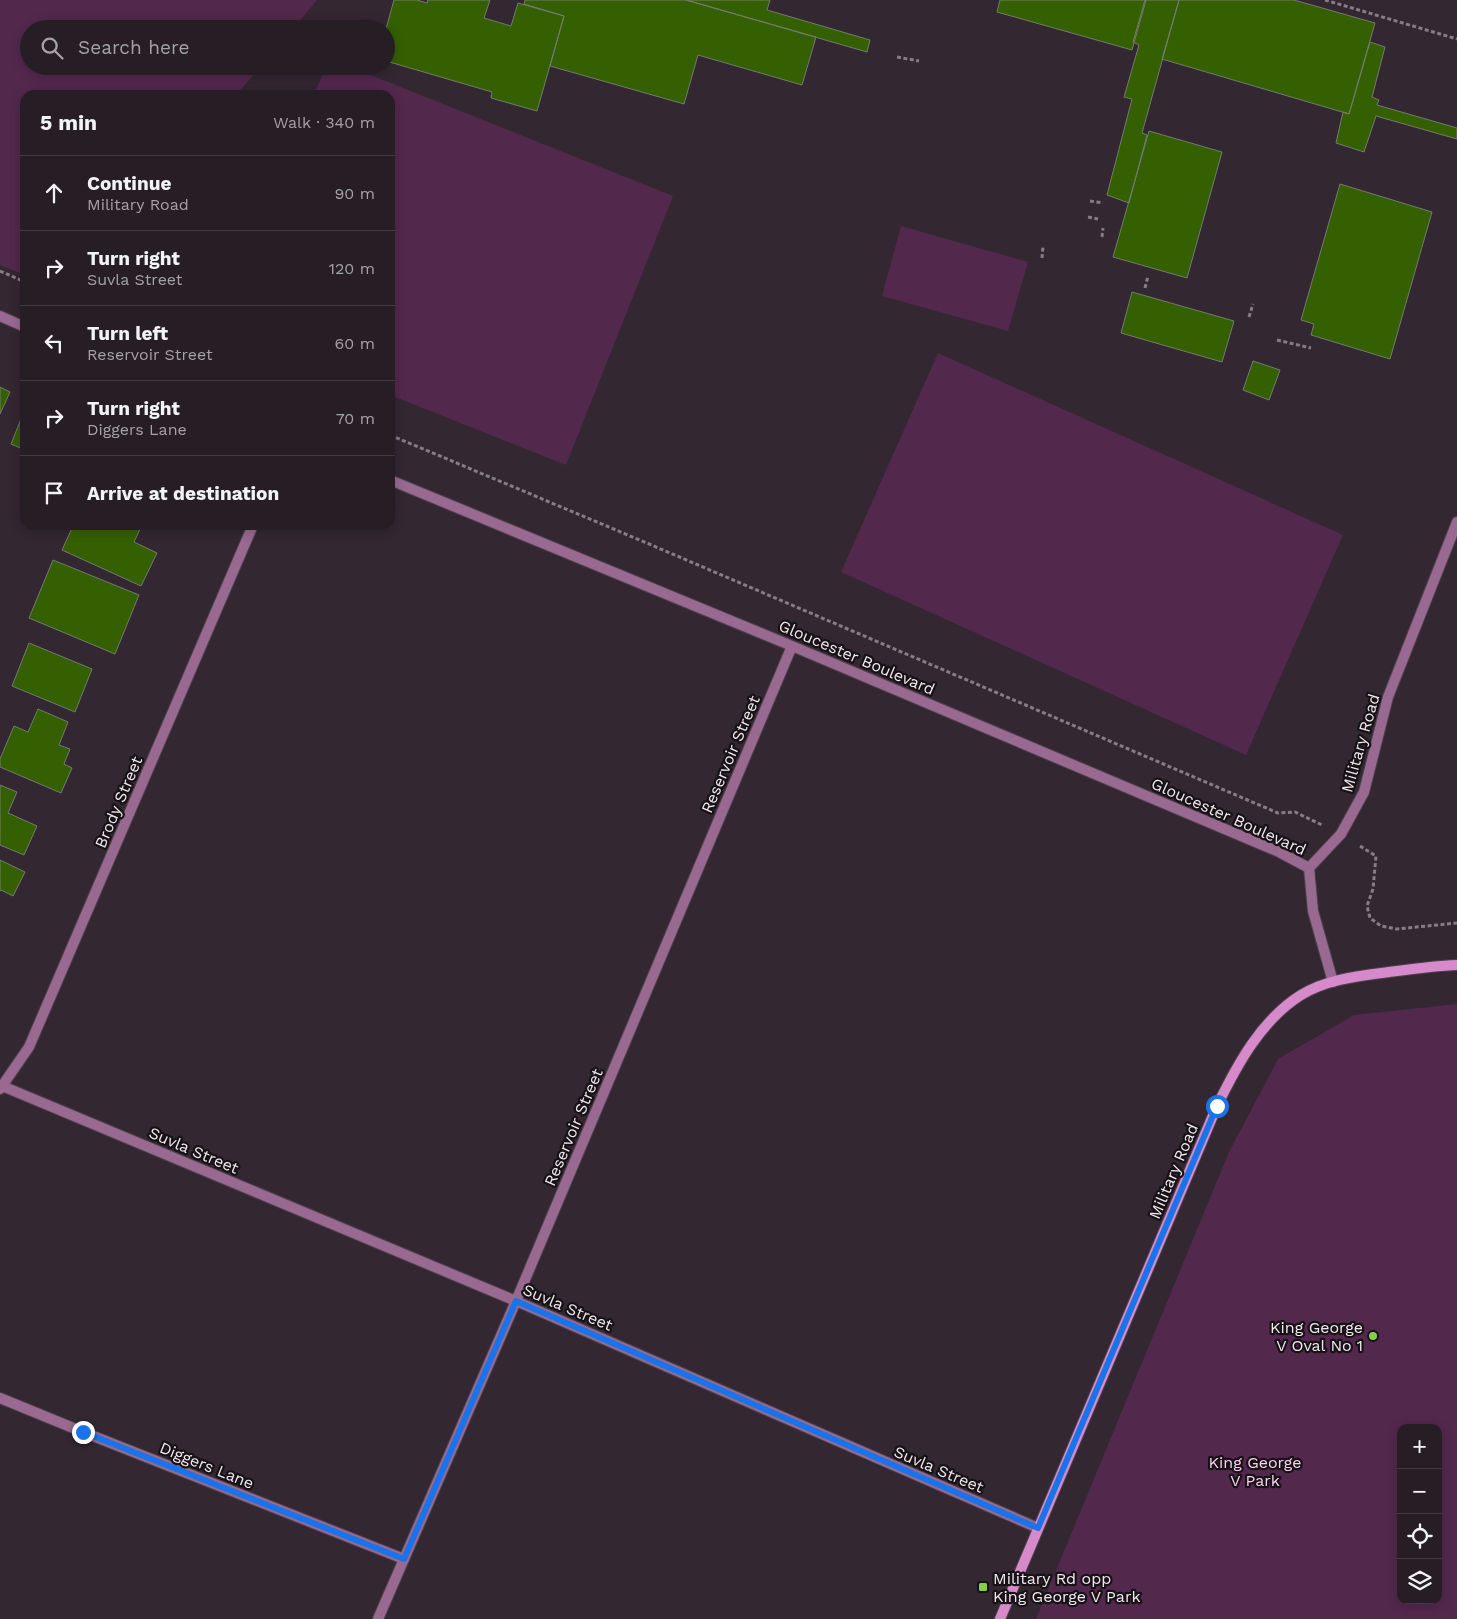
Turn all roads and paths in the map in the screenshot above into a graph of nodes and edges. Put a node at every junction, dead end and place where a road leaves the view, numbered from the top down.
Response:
1 (1326, 0) edge
2 (1457, 39) edge
3 (897, 57) dead end
4 (919, 61) dead end
5 (1090, 201) dead end
6 (1103, 203) dead end
7 (1088, 216) dead end
8 (1098, 219) dead end
9 (1104, 228) dead end
10 (1102, 237) dead end
11 (1044, 246) dead end
12 (1042, 258) dead end
13 (0, 271) edge
14 (1148, 276) dead end
15 (20, 280) edge
16 (1145, 288) dead end
17 (1253, 304) dead end
18 (0, 316) edge
19 (1249, 317) dead end
20 (20, 324) edge
21 (1277, 340) dead end
22 (1311, 348) dead end
23 (395, 437) edge
24 (395, 482) edge
25 (1457, 522) edge
26 (251, 530) edge
27 (792, 646) junction
28 (1295, 812) dead end
29 (1376, 856) dead end
30 (1309, 868) junction
31 (1457, 923) edge
32 (1457, 965) edge
33 (1333, 982) junction
34 (0, 1087) edge
35 (516, 1301) junction
36 (0, 1398) edge
37 (1038, 1528) junction
38 (404, 1559) junction
39 (378, 1619) edge
40 (1000, 1619) edge

1 - 2 path
3 - 4 path
5 - 6 path
7 - 8 path
9 - 10 path
11 - 12 path
13 - 15 path
14 - 16 path
17 - 19 path
18 - 20 street
21 - 22 path
23 - 28 path
24 - 27 street, Gloucester Boulevard
25 - 30 street, Military Road
26 - 34 street, Brody Street
27 - 30 street, Gloucester Boulevard
27 - 35 street, Reservoir Street
29 - 31 path
30 - 33 street
32 - 33 main road, Military Road
33 - 37 main road, Military Road
34 - 35 street, Suvla Street
35 - 37 street, Suvla Street
35 - 38 street, Reservoir Street
36 - 38 street, Diggers Lane
37 - 40 main road, Military Road
38 - 39 street, Reservoir Street

